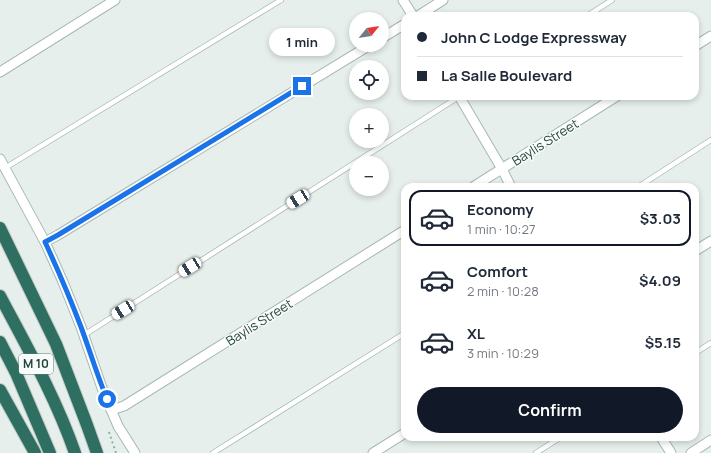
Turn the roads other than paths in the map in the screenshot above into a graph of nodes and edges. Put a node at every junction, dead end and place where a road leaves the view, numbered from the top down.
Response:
1 (115, 0) edge
2 (281, 0) edge
3 (403, 0) edge
4 (443, 0) edge
5 (612, 0) edge
6 (410, 12) edge
7 (424, 12) edge
8 (593, 12) edge
9 (401, 26) edge
10 (389, 34) edge
11 (711, 36) edge
12 (699, 44) edge
13 (359, 52) edge
14 (0, 72) edge
15 (454, 100) edge
16 (462, 100) edge
17 (611, 100) edge
18 (711, 140) edge
19 (0, 159) edge
20 (5, 168) junction
21 (502, 169) junction
22 (479, 183) edge
23 (509, 183) edge
24 (644, 183) edge
25 (0, 228) edge
26 (401, 233) edge
27 (711, 241) edge
28 (45, 242) junction
29 (699, 248) edge
30 (0, 296) edge
31 (84, 335) junction
32 (401, 336) edge
33 (0, 342) edge
34 (711, 343) edge
35 (699, 350) edge
36 (0, 390) edge
37 (111, 410) junction
38 (401, 436) edge
39 (711, 440) edge
40 (555, 441) edge
41 (664, 441) edge
42 (35, 453) edge
43 (50, 453) edge
44 (75, 453) edge
45 (96, 453) edge
46 (135, 453) edge
47 (213, 453) edge
48 (373, 453) edge
49 (536, 453) edge
50 (672, 453) edge
51 (691, 453) edge

1 - 14 street
2 - 20 lane
3 - 6 street
4 - 7 street
5 - 8 lane
9 - 10 street
11 - 12 street
13 - 28 street
15 - 31 lane
16 - 21 street
17 - 21 street, Baylis Street
18 - 24 lane
19 - 20 street
20 - 28 street
21 - 22 street, Baylis Street
21 - 23 street
25 - 45 highway
26 - 37 street, Baylis Street
27 - 29 street
28 - 31 street
30 - 44 highway, M 10
31 - 37 street
32 - 47 lane
33 - 43 highway, M 10
34 - 35 lane
36 - 42 highway
37 - 46 street
38 - 48 street
39 - 51 street
40 - 49 lane
41 - 50 street

